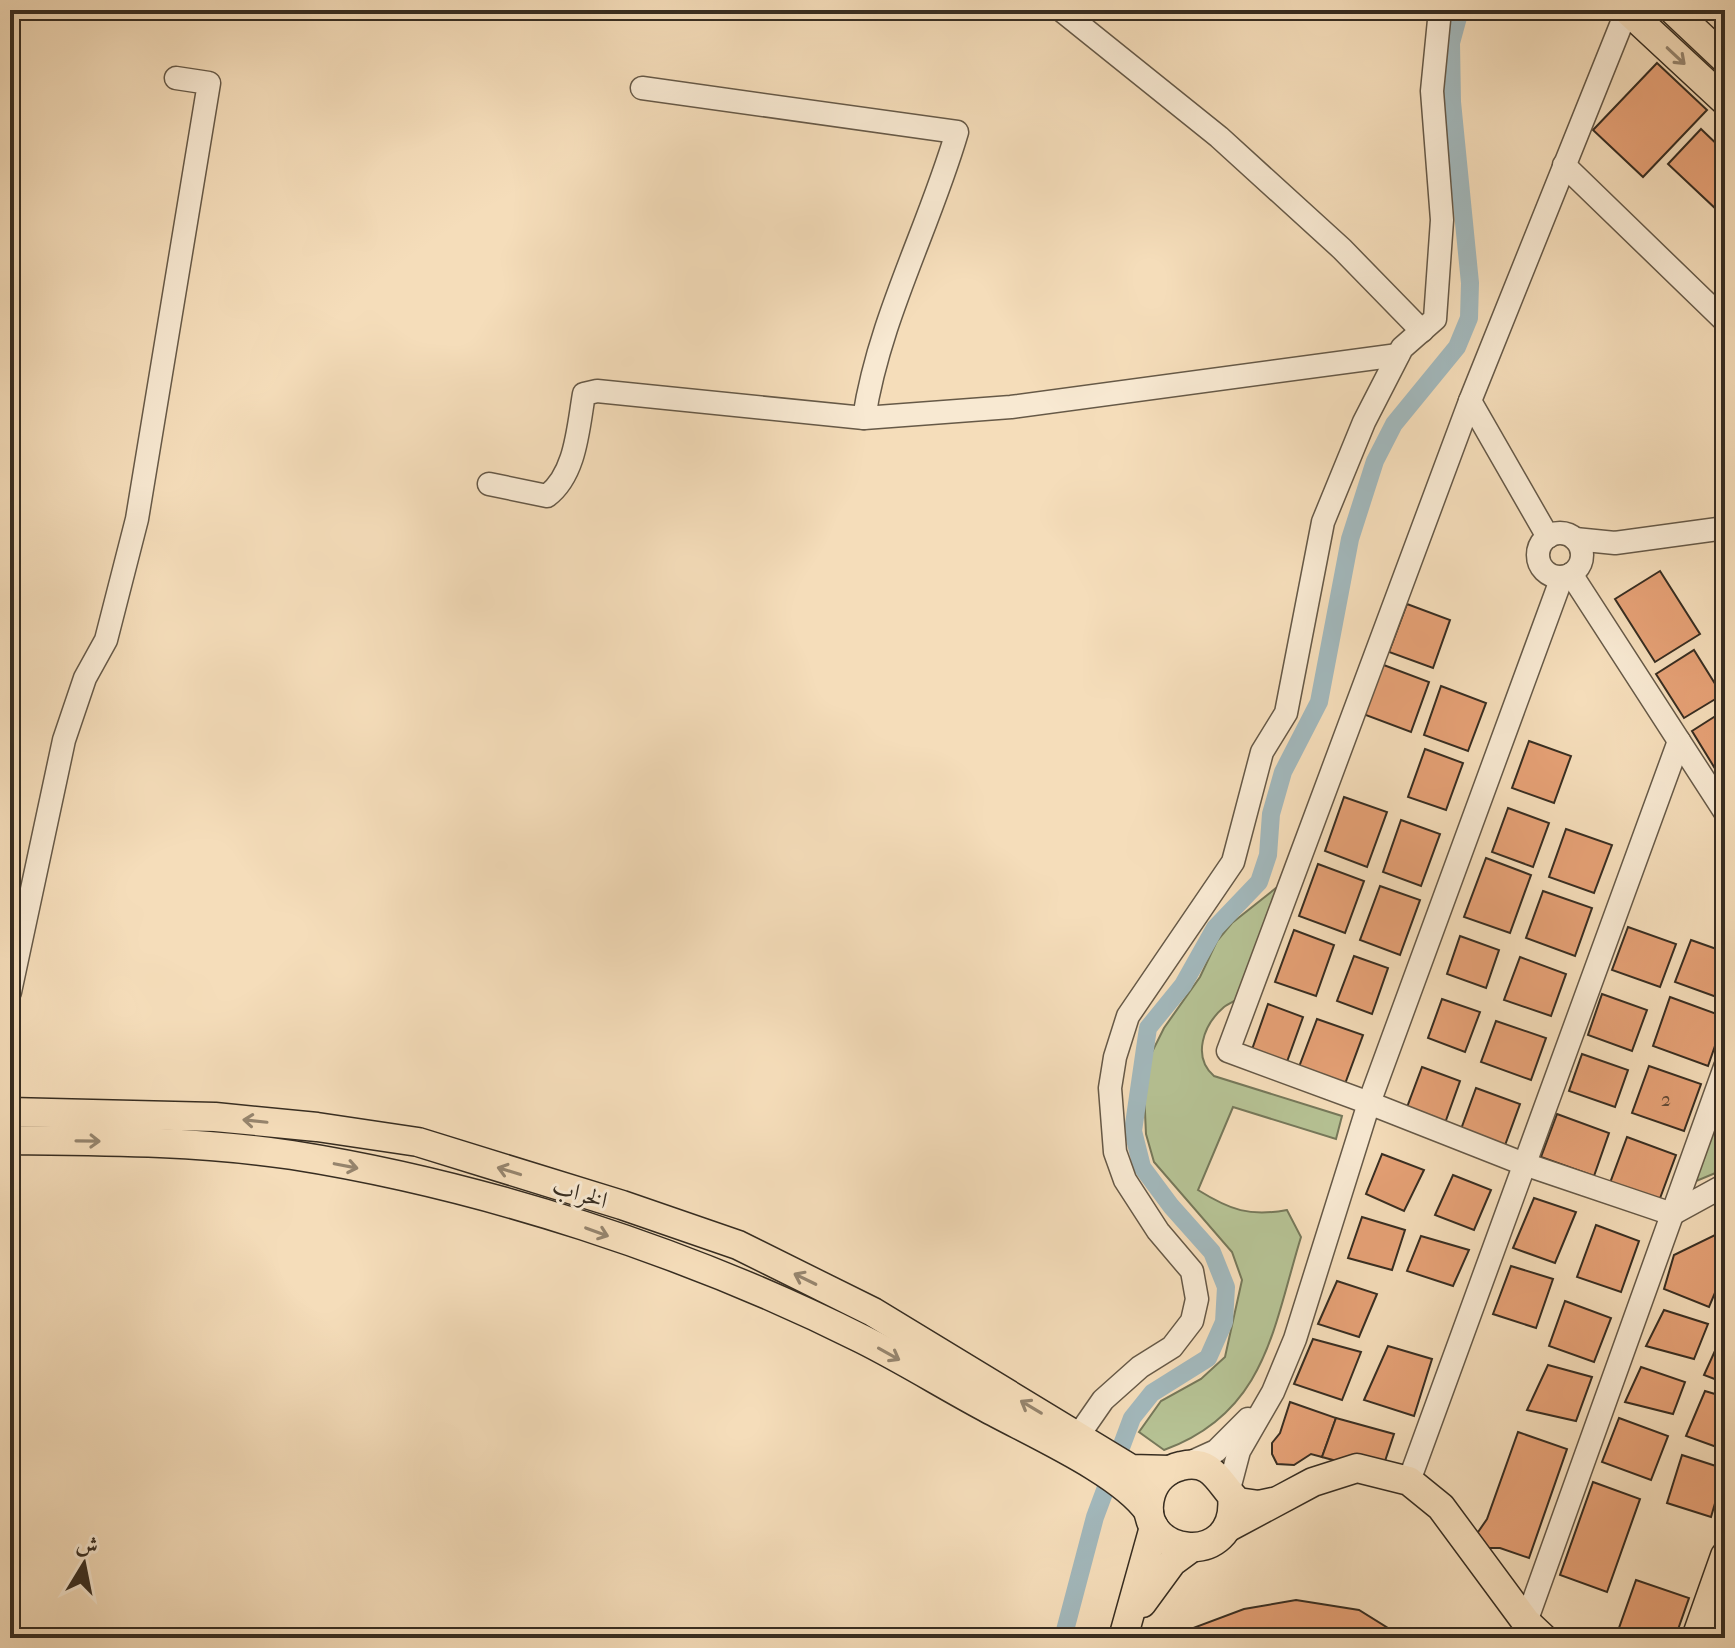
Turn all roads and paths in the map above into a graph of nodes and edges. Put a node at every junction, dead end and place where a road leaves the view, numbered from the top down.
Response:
1 (1061, 10) edge
2 (1440, 10) edge
3 (1627, 10) edge
4 (1673, 10) edge
5 (1725, 59) edge
6 (176, 78) dead end
7 (642, 88) dead end
8 (1725, 101) edge
9 (1564, 165) junction
10 (1725, 321) edge
11 (1422, 331) junction
12 (1398, 355) junction
13 (1470, 401) junction
14 (864, 418) junction
15 (489, 484) dead end
16 (1725, 528) edge
17 (1548, 537) junction
18 (1575, 539) junction
19 (1615, 543) junction
20 (1564, 572) junction
21 (1679, 741) junction
22 (1725, 812) edge
23 (10, 992) edge
24 (1725, 1067) edge
25 (1369, 1103) junction
26 (10, 1118) edge
27 (1524, 1164) junction
28 (1725, 1185) edge
29 (1672, 1214) junction
30 (1273, 1392) junction
31 (1087, 1449) junction
32 (1178, 1467) junction
33 (1127, 1477) junction
34 (1409, 1481) junction
35 (1230, 1492) junction
36 (1274, 1501) junction
37 (1152, 1520) junction
38 (1227, 1528) junction
39 (1191, 1548) junction
40 (1725, 1556) edge
41 (1535, 1630) edge
42 (1123, 1636) edge
43 (1696, 1638) edge

1 - 11 street
2 - 11 street
3 -> 8 main road
3 - 9 street
4 - 5 main road
6 - 23 street
7 - 14 street
9 - 10 street
9 - 13 street
11 - 12 street
12 - 14 street
12 - 31 street
13 - 17 street
13 - 25 street
14 - 15 street
16 - 19 street
17 - 18 street
17 - 20 street
18 - 19 street
18 - 20 street
19 - 20 street
20 - 21 street
20 - 25 street
21 - 22 street
21 - 27 street
24 - 29 street
25 - 27 street
25 - 30 street
26 -> 31 main road
31 -> 26 main road, الخراب
27 - 29 street
27 - 34 street
28 - 29 street
29 - 41 street
30 - 32 street
30 - 35 street
31 - 33 main road
32 - 33 main road
32 - 35 main road
32 - 37 main road
33 - 37 main road
34 - 36 main road
34 - 41 main road
35 - 36 main road
35 - 38 main road
36 - 38 main road
37 - 39 main road
37 - 42 main road
38 - 39 main road
39 - 42 main road
40 - 43 main road

